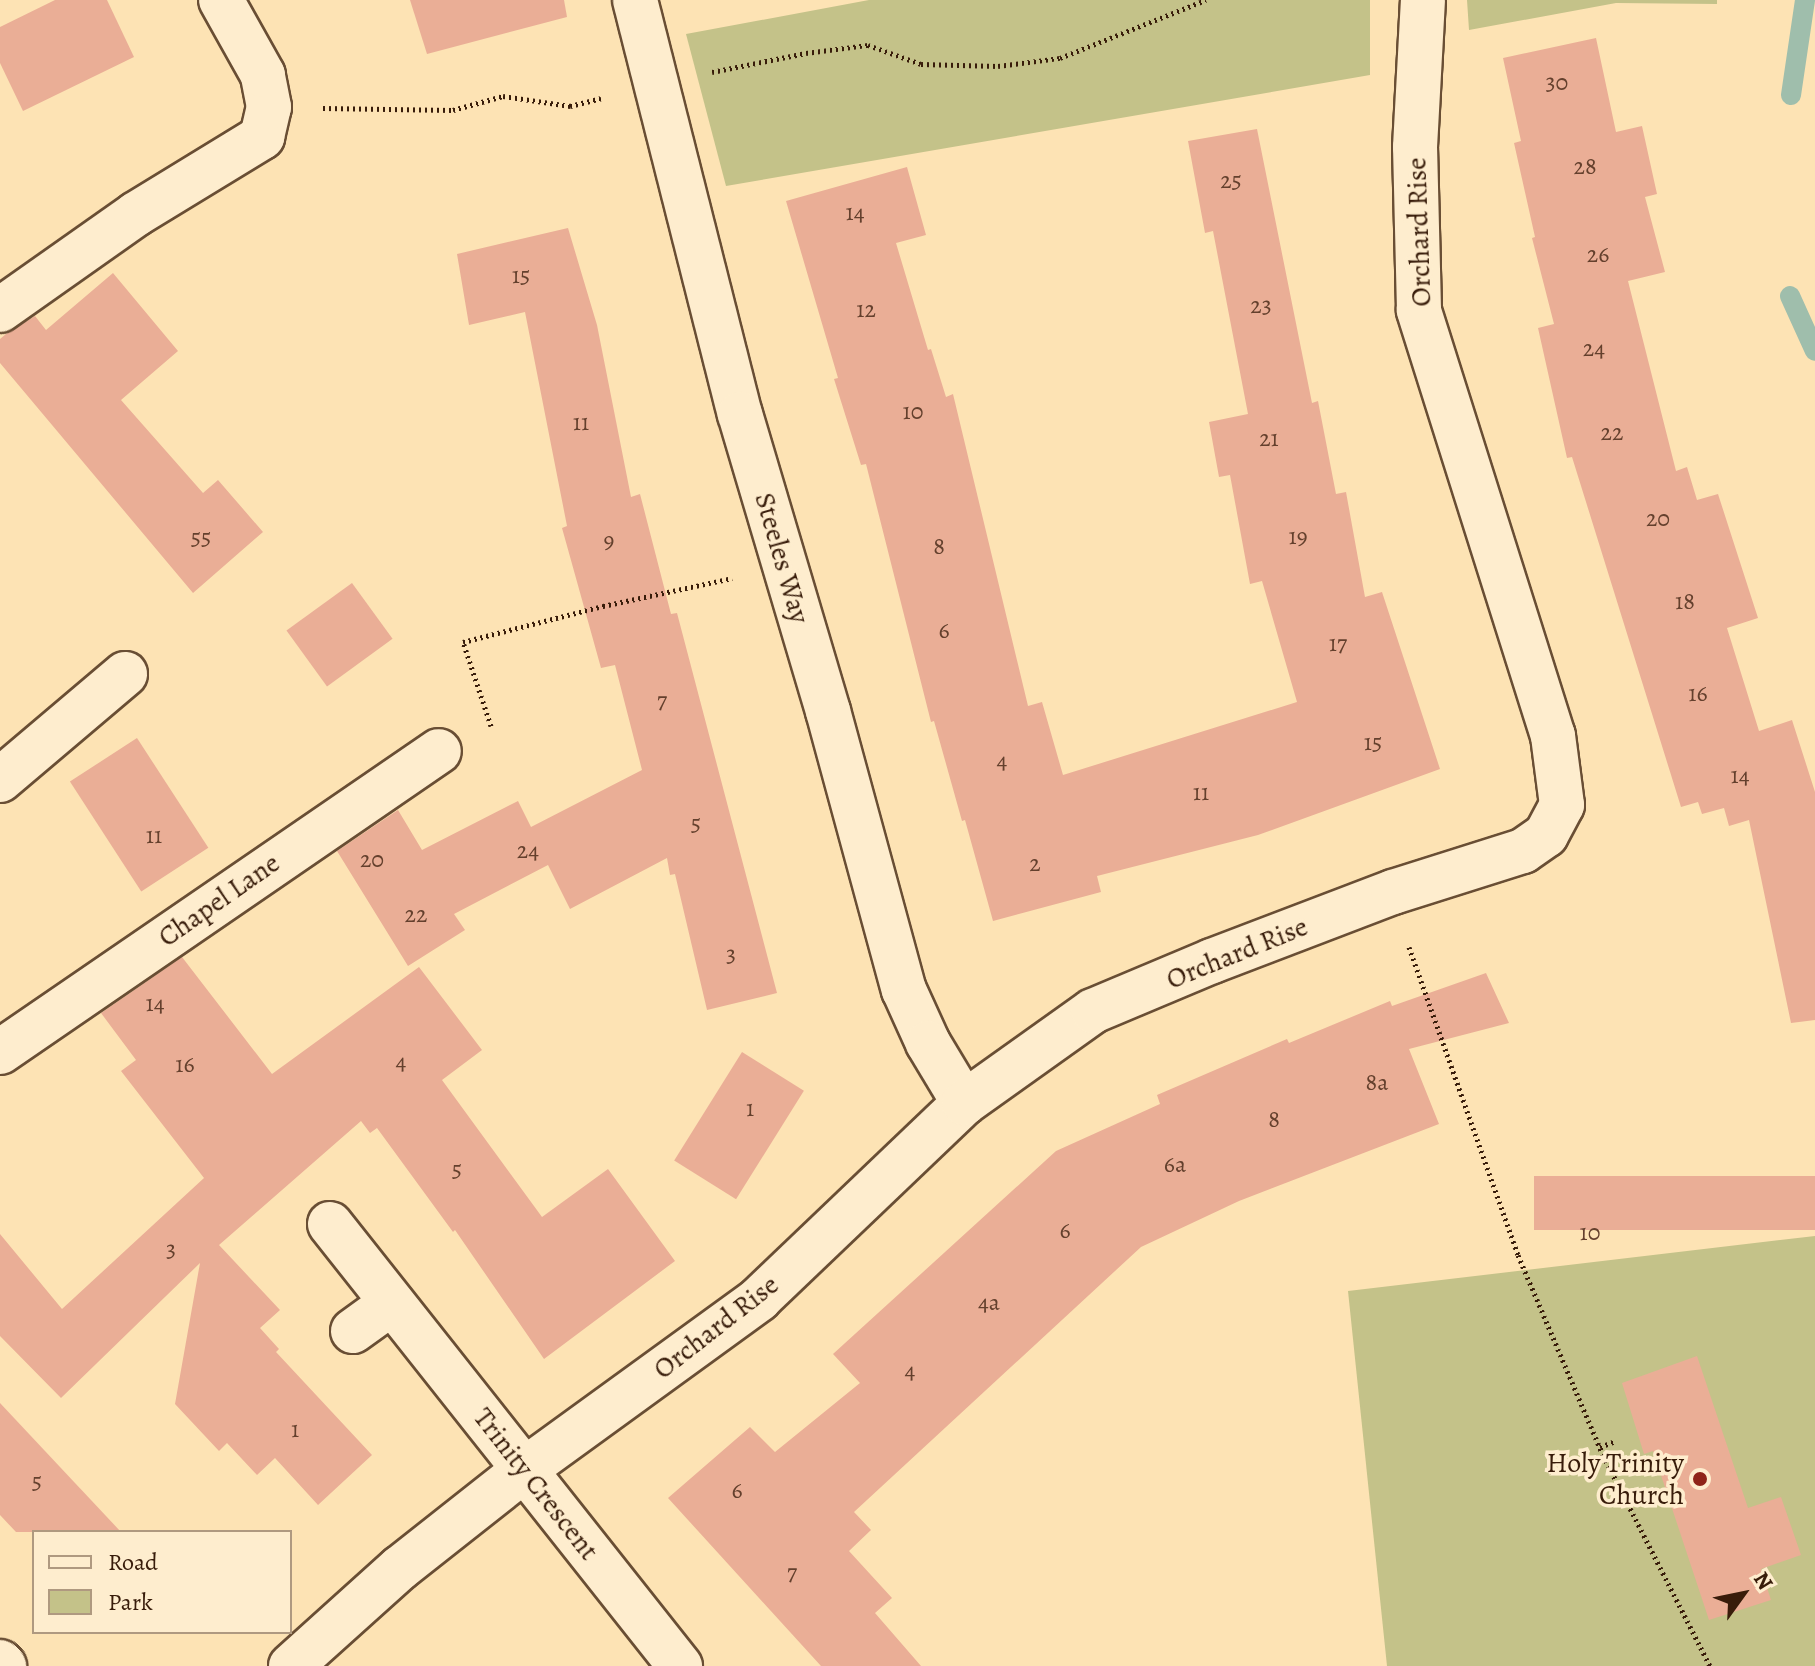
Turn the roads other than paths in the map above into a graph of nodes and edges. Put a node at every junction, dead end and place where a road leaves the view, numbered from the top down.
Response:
1 (221, 0) edge
2 (635, 0) edge
3 (1423, 0) edge
4 (0, 310) edge
5 (125, 674) dead end
6 (439, 751) road end
7 (0, 780) edge
8 (0, 1052) edge
9 (964, 1103) junction
10 (330, 1224) dead end
11 (392, 1303) junction
12 (353, 1331) dead end
13 (524, 1470) junction
14 (291, 1666) edge
15 (680, 1666) edge

1 - 4 street
2 - 9 street, Steeles Way
3 - 9 street, Orchard Rise
5 - 7 street
6 - 8 street, Chapel Lane
9 - 13 street, Orchard Rise
10 - 11 street, Trinity Crescent
11 - 12 street
11 - 13 street, Trinity Crescent
13 - 14 street, Orchard Rise
13 - 15 street, Trinity Crescent

